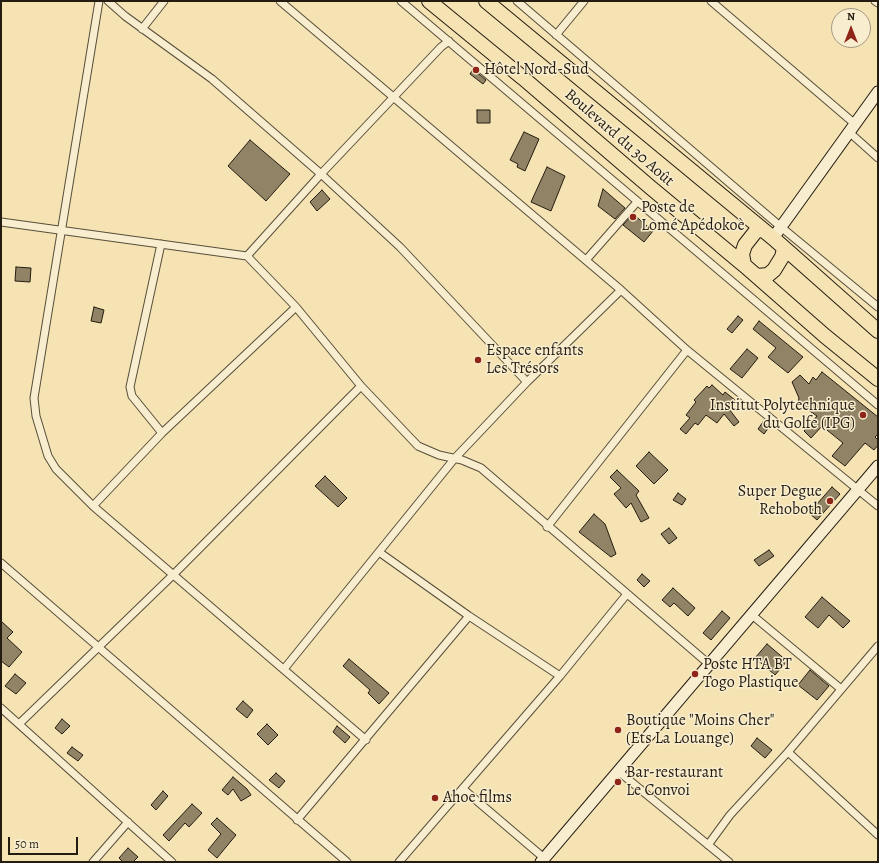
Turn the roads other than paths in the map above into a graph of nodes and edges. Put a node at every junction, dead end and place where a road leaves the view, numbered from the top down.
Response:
1 (99, 1) edge
2 (108, 1) edge
3 (164, 1) edge
4 (280, 1) edge
5 (401, 1) edge
6 (429, 1) edge
7 (486, 1) edge
8 (517, 1) edge
9 (584, 1) edge
10 (711, 1) edge
11 (875, 1) edge
12 (878, 3) edge
13 (142, 29) junction
14 (556, 35) junction
15 (449, 41) junction
16 (878, 92) edge
17 (394, 97) junction
18 (852, 128) junction
19 (878, 158) edge
20 (321, 174) junction
21 (637, 202) junction
22 (1, 222) edge
23 (761, 230) junction
24 (62, 231) junction
25 (777, 233) junction
26 (161, 244) junction
27 (784, 249) junction
28 (247, 256) junction
29 (586, 260) junction
30 (744, 265) junction
31 (757, 276) junction
32 (621, 290) junction
33 (296, 307) junction
34 (878, 307) edge
35 (878, 331) edge
36 (687, 350) junction
37 (878, 379) edge
38 (527, 382) junction
39 (361, 386) junction
40 (878, 405) edge
41 (162, 433) junction
42 (455, 458) junction
43 (878, 466) edge
44 (859, 490) junction
45 (93, 506) junction
46 (878, 506) edge
47 (547, 527) junction
48 (379, 552) junction
49 (1, 564) edge
50 (173, 575) junction
51 (627, 594) junction
52 (752, 615) junction
53 (469, 616) junction
54 (878, 646) edge
55 (98, 648) junction
56 (875, 655) edge
57 (710, 664) junction
58 (284, 669) junction
59 (560, 676) junction
60 (841, 689) junction
61 (1, 708) edge
62 (19, 724) junction
63 (366, 740) junction
64 (788, 752) junction
65 (618, 771) junction
66 (463, 789) junction
67 (297, 820) junction
68 (128, 822) junction
69 (878, 835) edge
70 (708, 845) junction
71 (543, 860) edge
72 (93, 862) edge
73 (172, 862) edge
74 (347, 862) edge
75 (399, 862) edge
76 (728, 862) edge

1 - 24 street
2 - 13 street
3 - 13 street
4 - 17 street
5 - 15 street
6 - 30 highway, Boulevard du 30 Août
7 - 23 highway, Boulevard du 30 Août
8 - 14 street
9 - 14 street
10 - 18 street
11 - 12 street
13 - 20 street
14 - 25 street
15 - 17 street
15 - 21 street
16 - 18 street
17 - 20 street
17 - 29 street
18 - 19 street
18 - 25 street
20 - 28 street
20 - 38 street
21 - 29 street
21 - 40 street
22 - 24 street
23 - 25 highway, Boulevard du 30 Août
23 - 30 highway
24 - 26 street
24 - 45 street
25 - 27 highway, Boulevard du 30 Août
25 - 34 street
26 - 28 street
26 - 41 street
27 - 31 highway
27 - 35 highway, Boulevard du 30 Août
28 - 33 street
29 - 32 street
30 - 31 highway, Boulevard du 30 Août
31 - 37 highway, Boulevard du 30 Août
32 - 36 street
32 - 38 street
33 - 39 street
33 - 41 street
36 - 44 street
36 - 47 street
38 - 42 street
39 - 42 street
39 - 50 street
41 - 45 street
42 - 47 street
42 - 48 street
43 - 44 street
44 - 46 street
44 - 52 street
45 - 50 street
47 - 51 street
48 - 53 street
48 - 58 street
49 - 55 street
50 - 55 street
50 - 58 street
51 - 57 street
51 - 59 street
52 - 57 street
52 - 60 street
53 - 59 street
53 - 63 street
54 - 56 street
55 - 62 street
55 - 67 street
56 - 60 street
57 - 65 street
58 - 63 street
59 - 66 street
60 - 64 street
61 - 62 street
62 - 68 street
63 - 67 street
64 - 69 street
64 - 70 street
65 - 70 street
65 - 71 street
66 - 71 street
66 - 75 street
67 - 74 street
68 - 72 street
68 - 73 street
70 - 76 street

